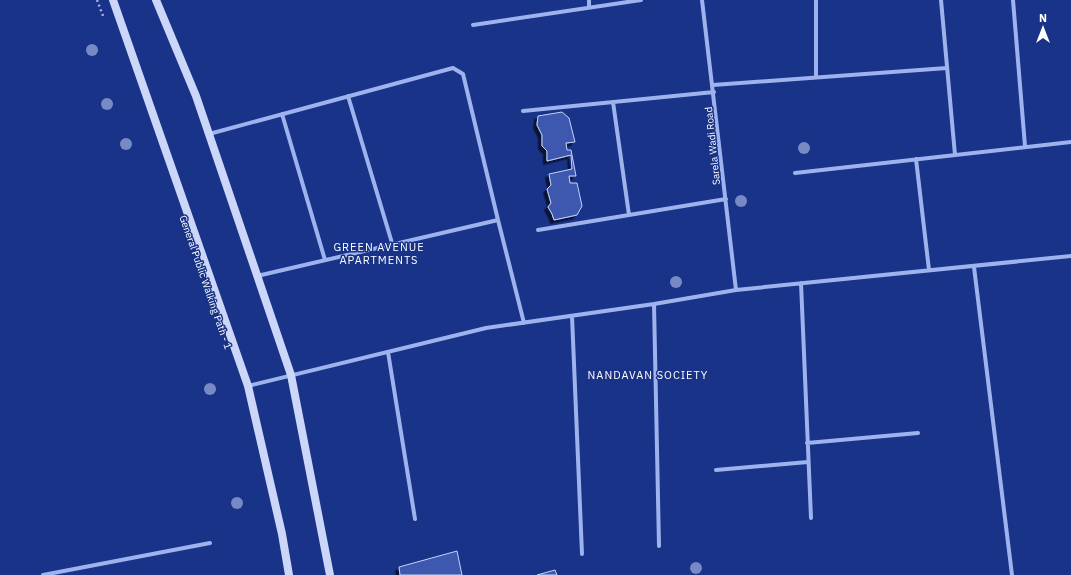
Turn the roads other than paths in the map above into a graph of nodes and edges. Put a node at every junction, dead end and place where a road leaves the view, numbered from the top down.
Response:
1 (113, 0) edge
2 (156, 0) edge
3 (589, 0) edge
4 (641, 0) edge
5 (702, 0) edge
6 (816, 0) edge
7 (941, 0) edge
8 (1012, 0) edge
9 (589, 7) junction
10 (473, 25) dead end
11 (947, 68) junction
12 (816, 77) junction
13 (713, 85) junction
14 (714, 92) junction
15 (348, 96) junction
16 (613, 102) junction
17 (524, 110) dead end
18 (282, 114) junction
19 (209, 134) junction
20 (1071, 142) edge
21 (1025, 146) junction
22 (955, 155) junction
23 (916, 159) junction
24 (795, 173) dead end
25 (726, 199) junction
26 (628, 215) junction
27 (498, 220) junction
28 (538, 230) dead end
29 (392, 244) junction
30 (1071, 256) edge
31 (325, 260) junction
32 (974, 266) junction
33 (929, 270) junction
34 (257, 276) junction
35 (800, 283) junction
36 (736, 290) junction
37 (654, 304) junction
38 (572, 316) junction
39 (524, 323) junction
40 (388, 352) junction
41 (291, 375) junction
42 (248, 386) junction
43 (918, 433) dead end
44 (807, 443) junction
45 (808, 462) junction
46 (716, 470) dead end
47 (811, 518) dead end
48 (416, 519) dead end
49 (210, 543) dead end
50 (659, 546) dead end
51 (582, 554) dead end
52 (43, 575) edge
53 (289, 575) edge
54 (330, 575) edge
55 (1012, 575) edge

1 - 42 street
2 - 19 street
3 - 9 street
4 - 9 street
5 - 13 street, Sarela Wadi Road
6 - 12 street
7 - 11 street
8 - 21 street
9 - 10 street
11 - 12 street
11 - 22 street
12 - 13 street
13 - 14 street, Sarela Wadi Road
14 - 16 street
14 - 25 street, Sarela Wadi Road
15 - 18 street
15 - 27 street
15 - 29 street
16 - 17 street
16 - 26 street
18 - 19 street
18 - 31 street
19 - 34 street
20 - 21 street
21 - 22 street
22 - 23 street
23 - 24 street
23 - 33 street
25 - 26 street
25 - 36 street, Sarela Wadi Road
26 - 28 street
27 - 29 street
27 - 39 street
29 - 31 street
30 - 32 street
31 - 34 street
32 - 33 street
32 - 55 street
33 - 35 street
34 - 41 street
35 - 36 street
35 - 44 street
36 - 37 street
37 - 38 street
37 - 50 street
38 - 39 street
38 - 51 street
39 - 40 street
40 - 41 street
40 - 48 street
41 - 42 street
41 - 54 street
42 - 53 street
43 - 44 street
44 - 45 street
45 - 46 street
45 - 47 street
49 - 52 street

